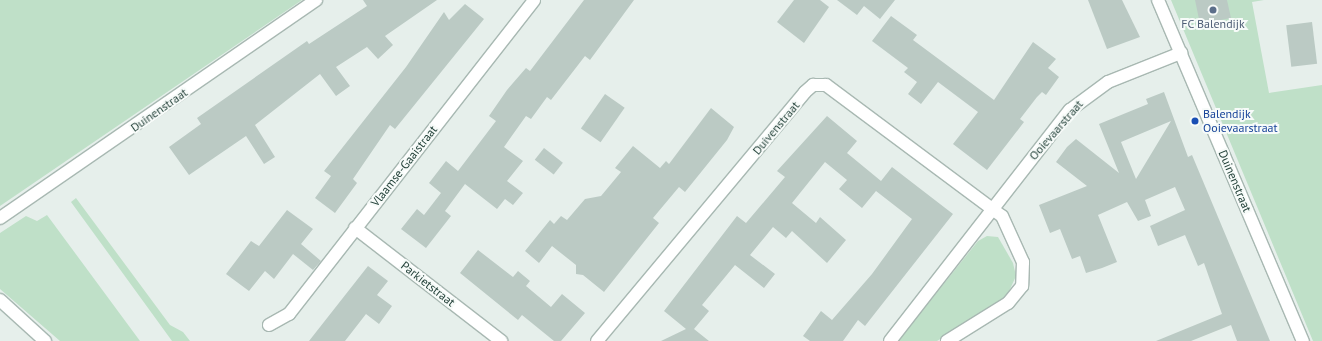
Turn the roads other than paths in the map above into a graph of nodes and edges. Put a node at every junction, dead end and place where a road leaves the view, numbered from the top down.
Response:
1 (316, 0) edge
2 (534, 0) edge
3 (1158, 0) edge
4 (1181, 53) junction
5 (992, 209) junction
6 (0, 218) edge
7 (355, 228) junction
8 (0, 300) edge
9 (269, 325) dead end
10 (45, 341) edge
11 (501, 341) edge
12 (598, 341) edge
13 (890, 341) edge
14 (947, 341) edge
15 (1303, 341) edge

1 - 6 street, Duinenstraat
2 - 7 street, Vlaamse-Gaaistraat
3 - 4 street, Duinenstraat
4 - 5 street, Ooievaarstraat
4 - 15 street, Duinenstraat
5 - 12 street, Duivenstraat
5 - 13 street, Ooievaarstraat
5 - 14 street
7 - 9 street, Vlaamse-Gaaistraat
7 - 11 street, Parkietstraat
8 - 10 street

